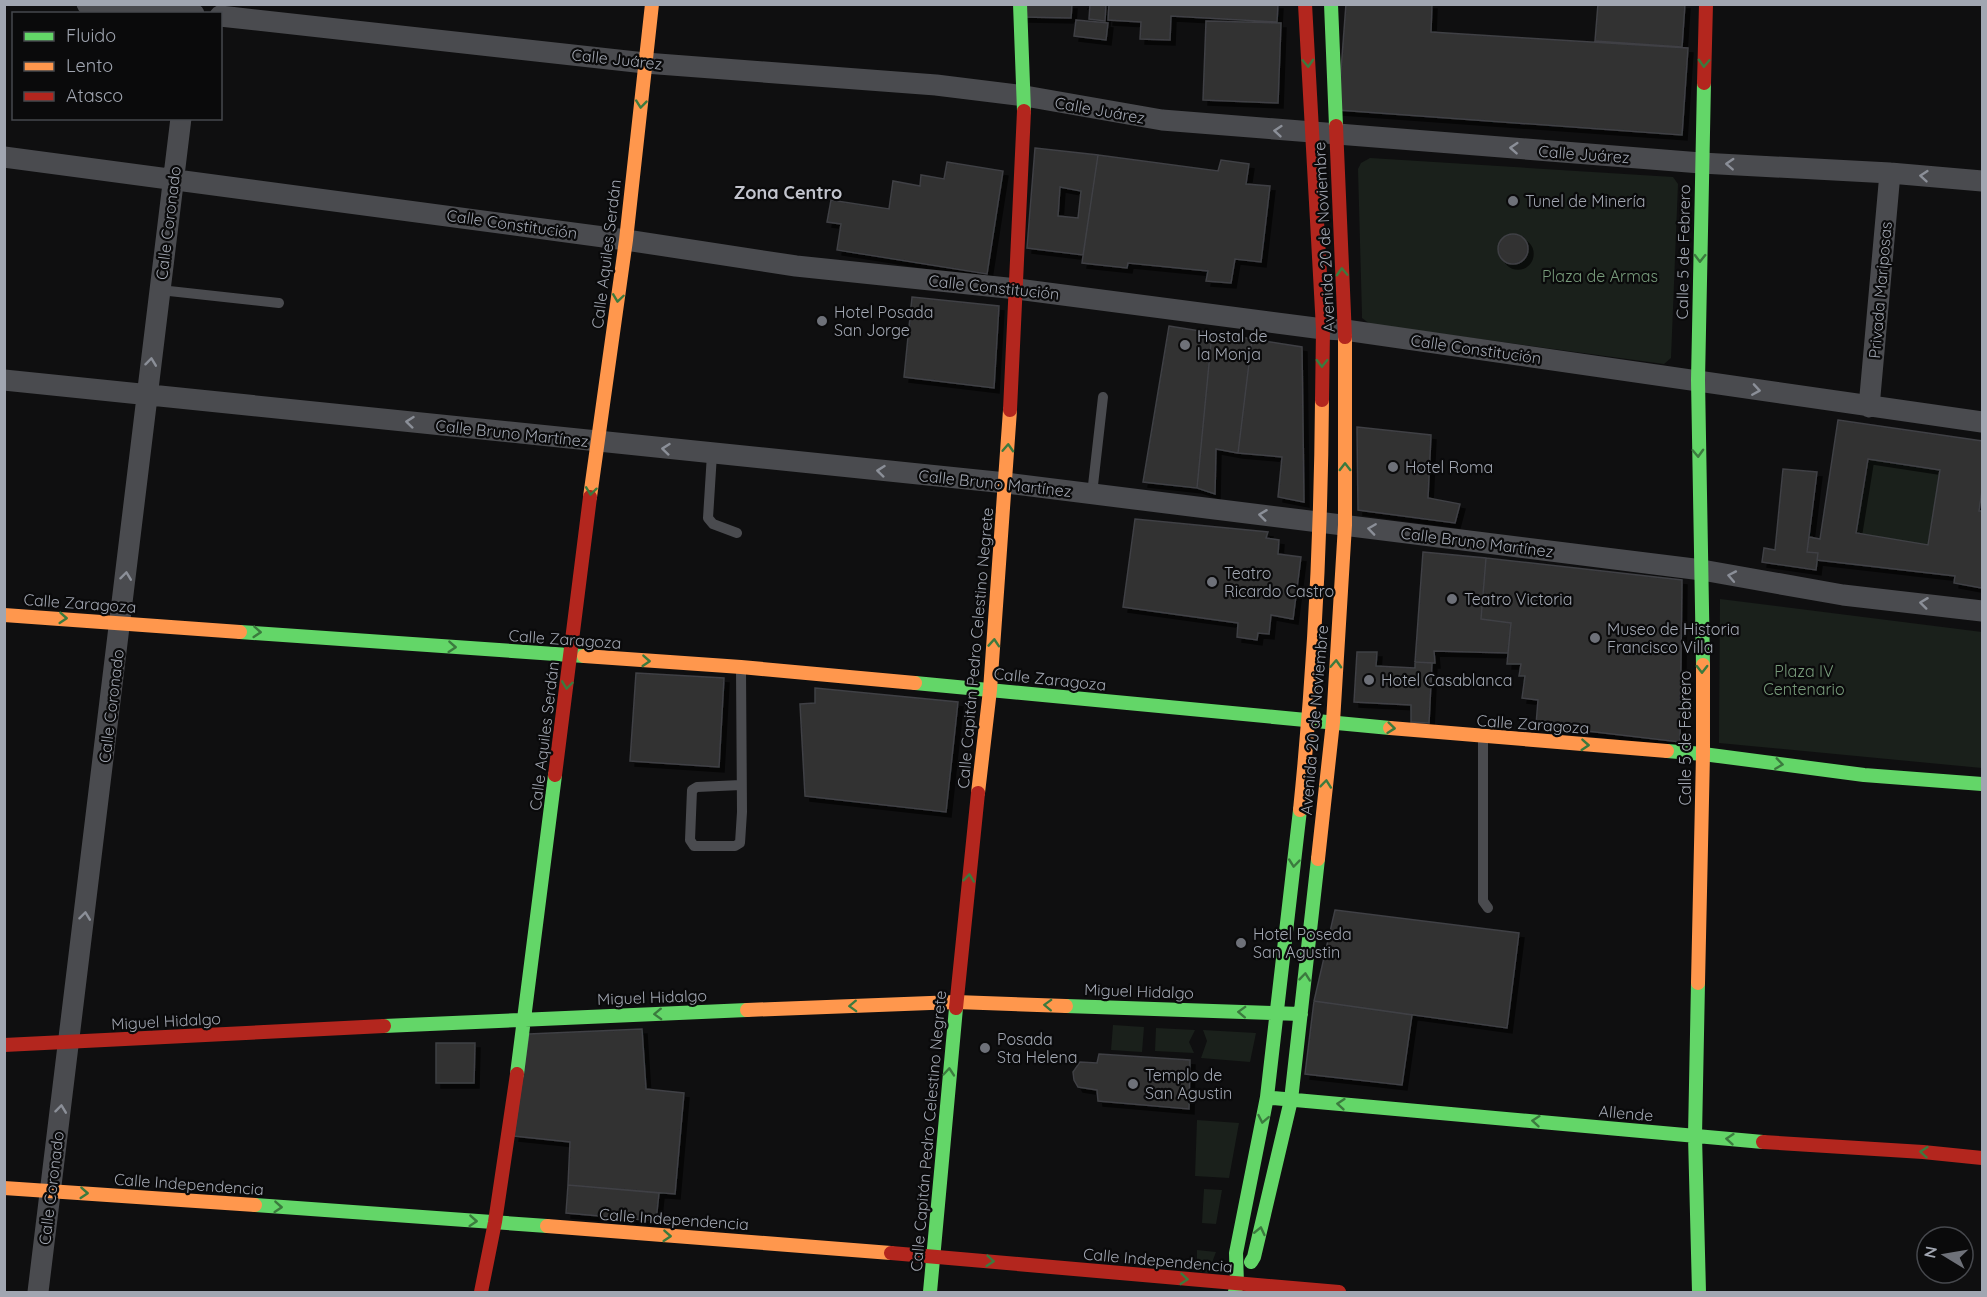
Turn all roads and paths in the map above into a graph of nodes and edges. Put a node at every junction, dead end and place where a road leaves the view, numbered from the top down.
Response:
1 (87, 4) edge
2 (652, 4) edge
3 (1020, 4) edge
4 (1305, 4) edge
5 (1331, 4) edge
6 (1706, 4) edge
7 (173, 12) edge
8 (222, 16) edge
9 (645, 63) junction
10 (1025, 96) junction
11 (181, 120) edge
12 (1311, 134) junction
13 (1336, 135) junction
14 (4, 157) edge
15 (1701, 163) junction
16 (1890, 173) junction
17 (173, 179) junction
18 (1983, 181) edge
19 (626, 240) junction
20 (1017, 289) junction
21 (160, 290) junction
22 (279, 303) dead end
23 (1323, 329) junction
24 (1345, 330) junction
25 (4, 380) edge
26 (1698, 381) junction
27 (147, 395) junction
28 (1103, 397) dead end
29 (1869, 407) junction
30 (1983, 422) edge
31 (597, 442) junction
32 (712, 454) junction
33 (1006, 483) junction
34 (1092, 494) junction
35 (1321, 522) junction
36 (1344, 525) junction
37 (737, 533) dead end
38 (1702, 570) junction
39 (1983, 611) edge
40 (4, 615) edge
41 (121, 622) junction
42 (570, 656) junction
43 (741, 667) junction
44 (990, 690) junction
45 (1309, 722) junction
46 (1333, 722) junction
47 (1483, 737) junction
48 (1702, 754) junction
49 (1983, 784) edge
50 (741, 785) junction
51 (1488, 908) dead end
52 (956, 1002) junction
53 (1278, 1013) junction
54 (1301, 1014) junction
55 (525, 1019) junction
56 (70, 1042) junction
57 (4, 1045) edge
58 (1267, 1097) junction
59 (1291, 1100) junction
60 (1695, 1136) junction
61 (1983, 1158) edge
62 (4, 1188) edge
63 (51, 1191) junction
64 (495, 1222) junction
65 (932, 1256) junction
66 (1238, 1290) edge
67 (38, 1293) edge
68 (481, 1293) edge
69 (930, 1293) edge
70 (1339, 1293) edge
71 (1699, 1293) edge

1 - 7 street
2 - 9 street, Calle Aquiles Serdán
3 - 10 street, Calle Capitán Pedro Celestino Negrete
4 -> 12 street, Avenida 20 de Noviembre
5 - 13 street, Avenida 20 de Noviembre
6 -> 15 street, Calle 5 de Febrero
8 - 9 street, Calle Juárez
9 - 10 street, Calle Juárez
9 -> 19 street, Calle Aquiles Serdán
12 -> 10 street, Calle Juárez
10 - 20 street, Calle Capitán Pedro Celestino Negrete
11 - 17 street, Calle Coronado
12 - 13 street, Calle Juárez
12 - 23 street, Avenida 20 de Noviembre
15 -> 13 street, Calle Juárez
24 -> 13 street, Avenida 20 de Noviembre
14 - 17 street, Calle Constitución
16 -> 15 street, Calle Juárez
15 -> 26 street, Calle 5 de Febrero
18 -> 16 street, Calle Juárez
16 - 29 street, Privada Mariposas
17 - 19 street, Calle Constitución
17 - 21 street, Calle Coronado
19 - 20 street, Calle Constitución
19 -> 31 street, Calle Aquiles Serdán
20 - 23 street, Calle Constitución
33 -> 20 street, Calle Capitán Pedro Celestino Negrete
21 - 22 lane
27 -> 21 street, Calle Coronado
23 - 24 street, Calle Constitución
23 -> 35 street, Avenida 20 de Noviembre
24 - 26 street, Calle Constitución
36 -> 24 street, Avenida 20 de Noviembre
25 - 27 street, Calle Bruno Martínez
26 -> 29 street, Calle Constitución
26 -> 38 street, Calle 5 de Febrero
31 -> 27 street, Calle Bruno Martínez
41 -> 27 street, Calle Coronado
28 - 34 lane
29 - 30 street, Calle Constitución
32 -> 31 street, Calle Bruno Martínez
31 -> 42 street, Calle Aquiles Serdán
33 -> 32 street, Calle Bruno Martínez
32 - 37 lane
33 - 34 street, Calle Bruno Martínez
44 -> 33 street, Calle Capitán Pedro Celestino Negrete
35 -> 34 street, Calle Bruno Martínez
35 - 36 street, Calle Bruno Martínez
35 - 45 street, Avenida 20 de Noviembre
38 -> 36 street, Calle Bruno Martínez
46 -> 36 street, Avenida 20 de Noviembre
39 -> 38 street, Calle Bruno Martínez
38 -> 48 street, Calle 5 de Febrero
40 -> 41 street, Calle Zaragoza
41 -> 42 street, Calle Zaragoza
56 -> 41 street, Calle Coronado
42 -> 43 street, Calle Zaragoza
42 -> 55 street, Calle Aquiles Serdán
43 - 44 street, Calle Zaragoza
43 - 50 lane
44 - 45 street, Calle Zaragoza
52 -> 44 street, Calle Capitán Pedro Celestino Negrete
45 - 46 street, Calle Zaragoza
45 -> 53 street, Avenida 20 de Noviembre
46 -> 47 street, Calle Zaragoza
54 -> 46 street, Avenida 20 de Noviembre
47 -> 48 street, Calle Zaragoza
47 - 51 lane
48 -> 49 street, Calle Zaragoza
48 - 60 street, Calle 5 de Febrero
50 - 50 lane
53 -> 52 street, Miguel Hidalgo
52 -> 55 street, Miguel Hidalgo
65 -> 52 street, Calle Capitán Pedro Celestino Negrete
53 - 54 street, Miguel Hidalgo
53 - 58 street, Avenida 20 de Noviembre
54 - 59 street, Avenida 20 de Noviembre
55 - 56 street, Miguel Hidalgo
55 - 64 street, Calle Aquiles Serdán
56 - 57 street, Miguel Hidalgo
63 -> 56 street, Calle Coronado
58 - 59 street, Allende
58 -> 66 street, Avenida 20 de Noviembre
60 -> 59 street, Allende
66 -> 59 street, Avenida 20 de Noviembre
61 -> 60 street, Allende
60 - 71 street, Calle 5 de Febrero
62 - 63 street, Calle Independencia
63 -> 64 street, Calle Independencia
63 - 67 street, Calle Coronado
64 -> 65 street, Calle Independencia
64 - 68 street, Calle Aquiles Serdán
65 -> 66 street, Calle Independencia
65 - 69 street, Calle Capitán Pedro Celestino Negrete
66 - 70 street, Calle Independencia

